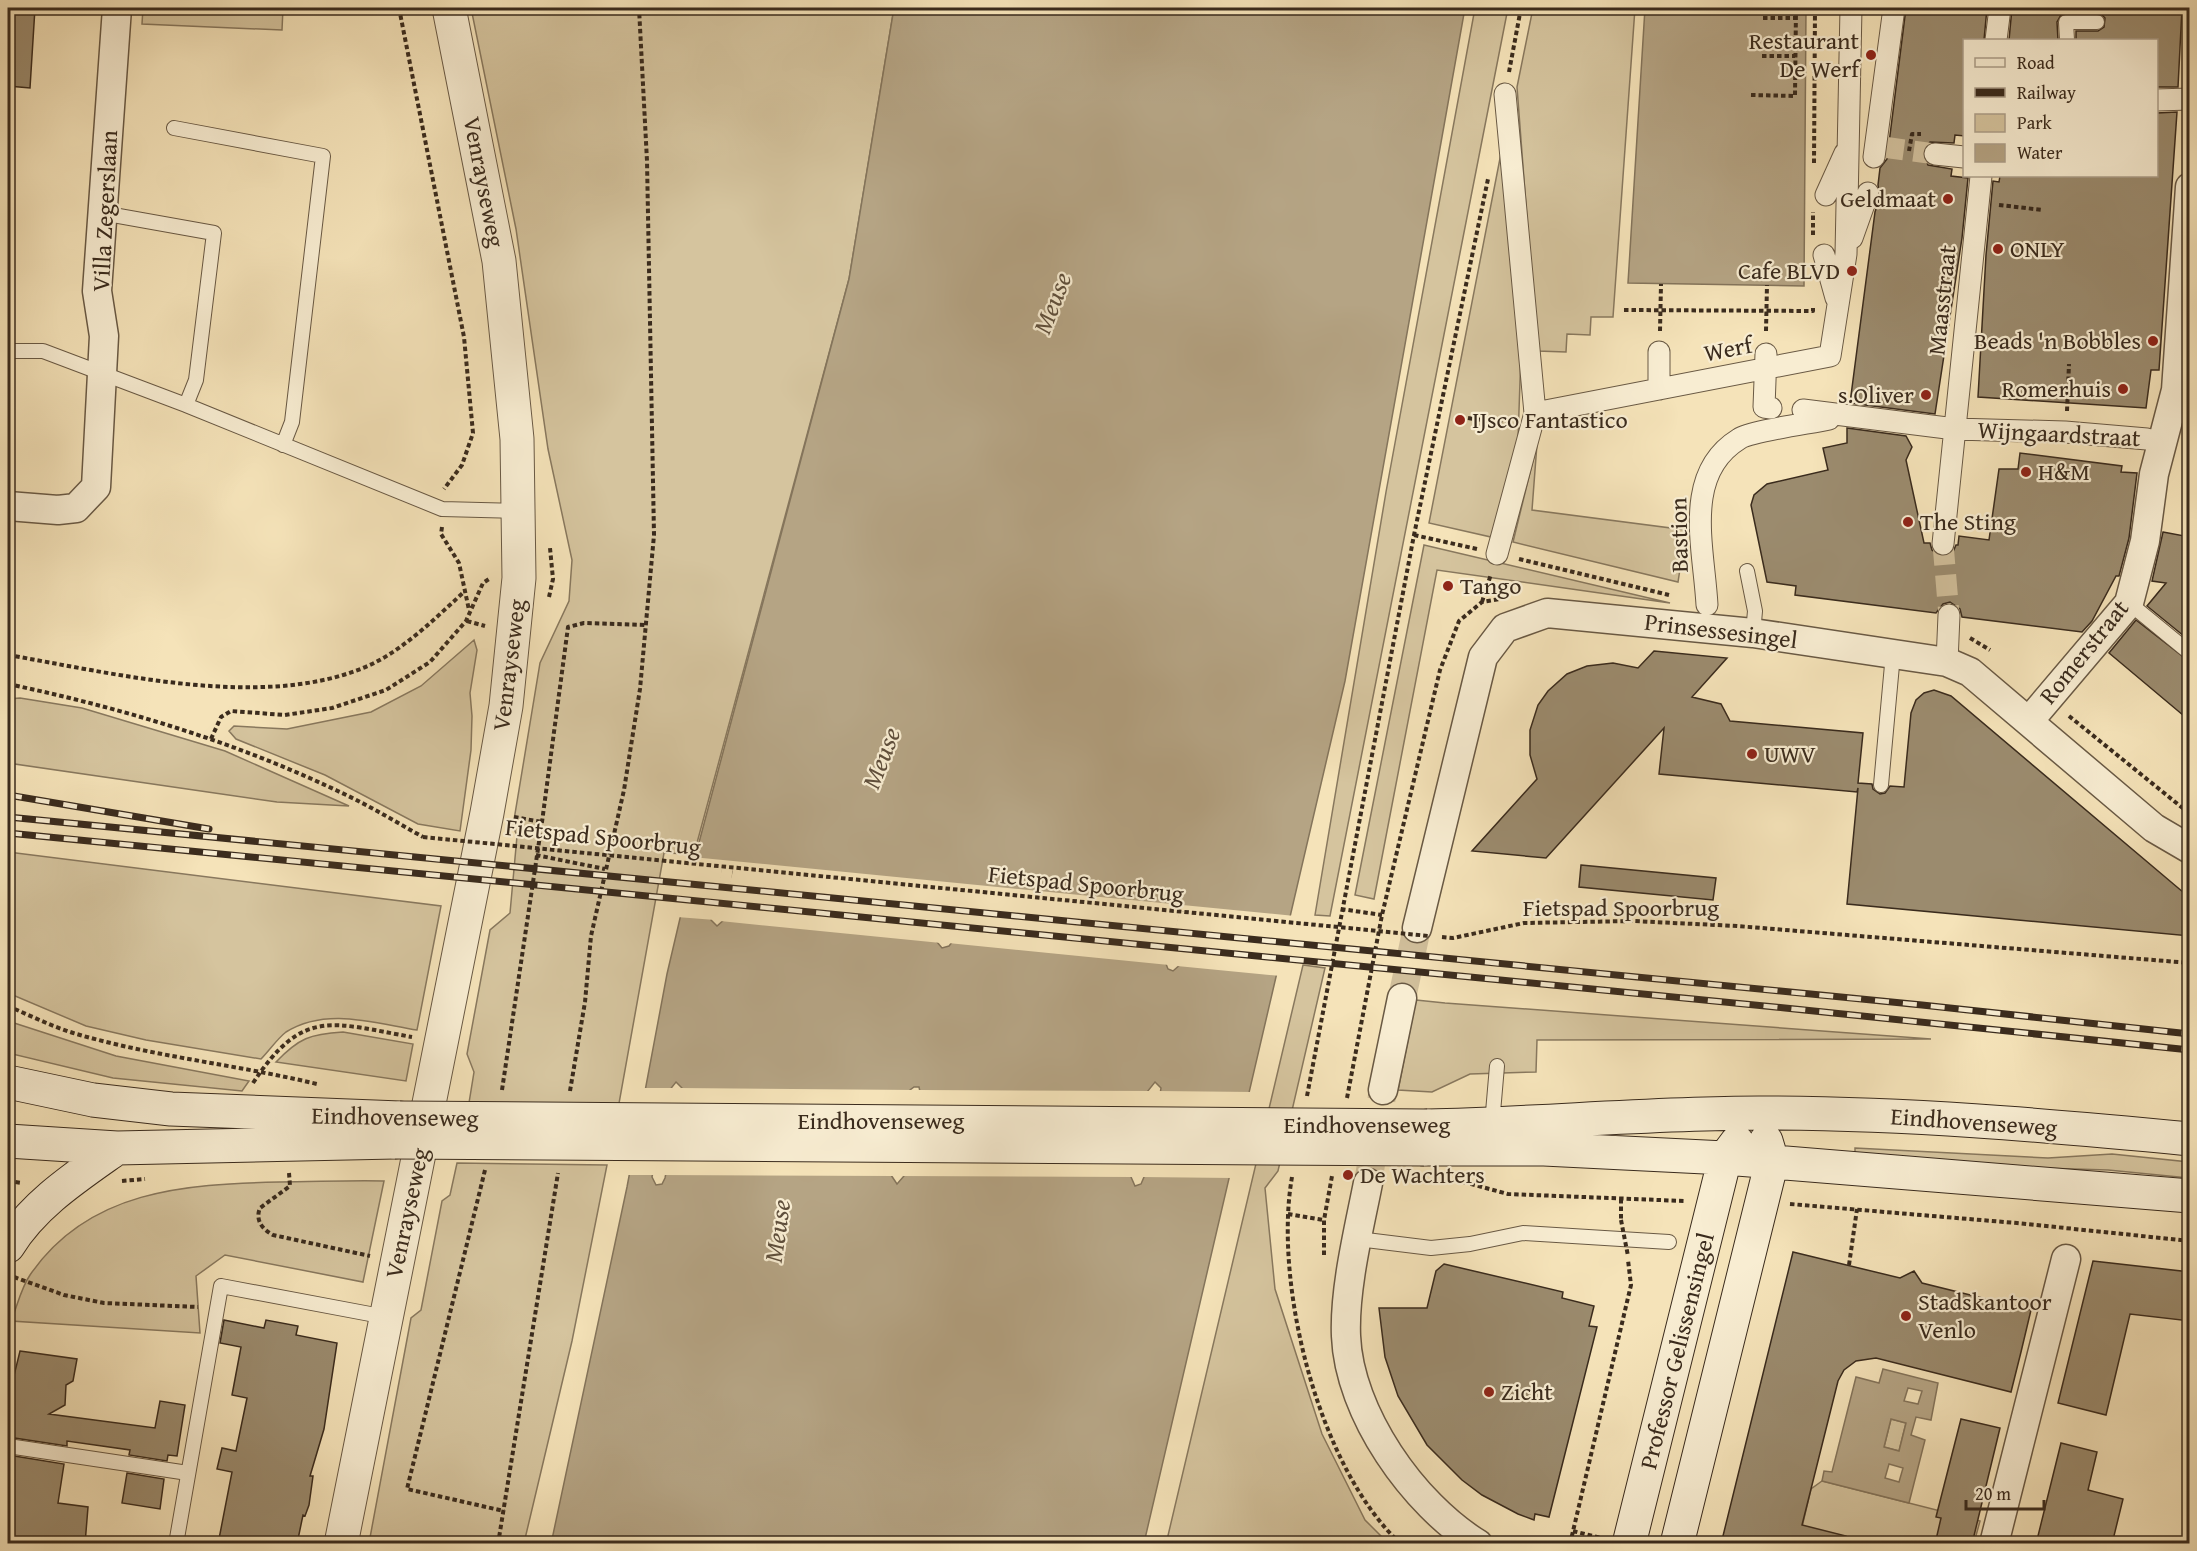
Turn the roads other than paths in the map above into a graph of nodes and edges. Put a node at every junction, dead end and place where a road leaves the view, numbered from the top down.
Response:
1 (117, 8) edge
2 (449, 8) edge
3 (1894, 8) edge
4 (2000, 8) edge
5 (1852, 9) edge
6 (2097, 22) dead end
7 (1996, 39) edge
8 (2067, 39) edge
9 (1505, 93) road end
10 (2190, 99) edge
11 (2158, 100) edge
12 (174, 128) dead end
13 (1850, 141) junction
14 (1877, 150) dead end
15 (1935, 154) tunnel mouth
16 (1963, 157) edge
17 (1981, 177) edge
18 (2190, 187) edge
19 (1868, 193) dead end
20 (1820, 203) road end
21 (102, 213) junction
22 (1819, 251) road end
23 (1846, 254) junction
24 (1838, 306) junction
25 (8, 351) edge
26 (1659, 352) road end
27 (1765, 360) junction
28 (104, 374) junction
29 (1659, 389) junction
30 (2183, 390) edge
31 (186, 405) junction
32 (1771, 408) dead end
33 (1803, 410) dead end
34 (1846, 417) junction
35 (1527, 419) junction
36 (1955, 429) junction
37 (1822, 435) dead end
38 (2155, 440) junction
39 (283, 445) junction
40 (8, 506) edge
41 (518, 511) junction
42 (1943, 544) tunnel mouth
43 (1497, 554) road end
44 (1747, 571) dead end
45 (2129, 603) junction
46 (1707, 604) road end
47 (1949, 615) tunnel mouth
48 (1753, 633) junction
49 (2190, 653) edge
50 (1893, 654) junction
51 (1947, 662) junction
52 (2029, 721) junction
53 (1881, 785) dead end
54 (2190, 849) edge
55 (1423, 932) tunnel mouth
56 (1402, 998) tunnel mouth
57 (1497, 1066) dead end
58 (8, 1083) edge
59 (1383, 1089) tunnel mouth
60 (1758, 1113) junction
61 (1492, 1124) junction
62 (398, 1130) junction
63 (1425, 1137) junction
64 (2190, 1139) edge
65 (8, 1141) edge
66 (117, 1148) junction
67 (1725, 1158) junction
68 (1772, 1161) junction
69 (1368, 1183) tunnel mouth
70 (2190, 1196) edge
71 (1358, 1239) junction
72 (1669, 1242) dead end
73 (2066, 1259) dead end
74 (11, 1262) edge
75 (386, 1317) junction
76 (8, 1446) edge
77 (188, 1473) junction
78 (176, 1544) edge
79 (341, 1544) edge
80 (1478, 1544) edge
81 (1629, 1544) edge
82 (1677, 1544) edge
83 (1994, 1544) edge

1 - 21 street, Villa Zegerslaan
2 - 41 main road, Venrayseweg
3 - 14 street
4 - 7 street
5 - 13 street, Werf
6 - 8 lane
9 - 35 street
10 - 11 street
12 - 39 lane
13 - 20 street, Werf
13 - 23 street, Werf
15 - 16 street
17 - 36 street, Maasstraat
18 - 30 street, Romerstraat
19 - 23 street, Werf
21 - 28 street, Villa Zegerslaan
21 - 31 lane
22 - 24 street
23 - 24 street, Werf
24 - 27 street, Werf
25 - 28 lane
26 - 29 street
27 - 29 street, Werf
27 - 32 street
28 - 31 lane
28 - 40 street, Villa Zegerslaan
29 - 35 street, Werf
30 - 38 street, Romerstraat
31 - 39 lane
33 - 34 street, Bastion
34 - 36 street, Bastion
34 - 37 street
34 - 46 street, Bastion
35 - 43 street
36 - 38 street, Wijngaardstraat
36 - 42 street, Maasstraat
38 - 45 street, Romerstraat
39 - 41 lane
41 - 75 main road, Venrayseweg
44 - 48 lane
45 - 49 lane
45 - 52 street, Romerstraat
47 - 51 street
48 - 50 street, Prinsessesingel
48 - 55 street, Prinsessesingel
50 - 51 street, Prinsessesingel
50 - 53 lane
51 - 52 street, Prinsessesingel
52 - 54 street, Prinsessesingel
56 - 59 street
57 - 61 lane
58 - 62 main road, Eindhovenseweg
60 - 61 main road, Eindhovenseweg
60 - 64 main road, Eindhovenseweg
60 - 67 main road
60 - 68 main road
61 - 63 main road, Eindhovenseweg
62 - 63 main road, Eindhovenseweg, bridge
62 - 66 main road, Eindhovenseweg
63 - 67 main road, Eindhovenseweg
65 - 66 main road, Eindhovenseweg
66 - 74 main road
67 - 68 main road, Eindhovenseweg
67 - 81 main road, Professor Gelissensingel
68 - 70 main road, Eindhovenseweg
68 - 82 main road, Professor Gelissensingel
69 - 71 street
71 - 72 lane
71 - 80 street
73 - 83 street
75 - 77 lane
75 - 79 main road, Venrayseweg
76 - 77 lane
77 - 78 lane

